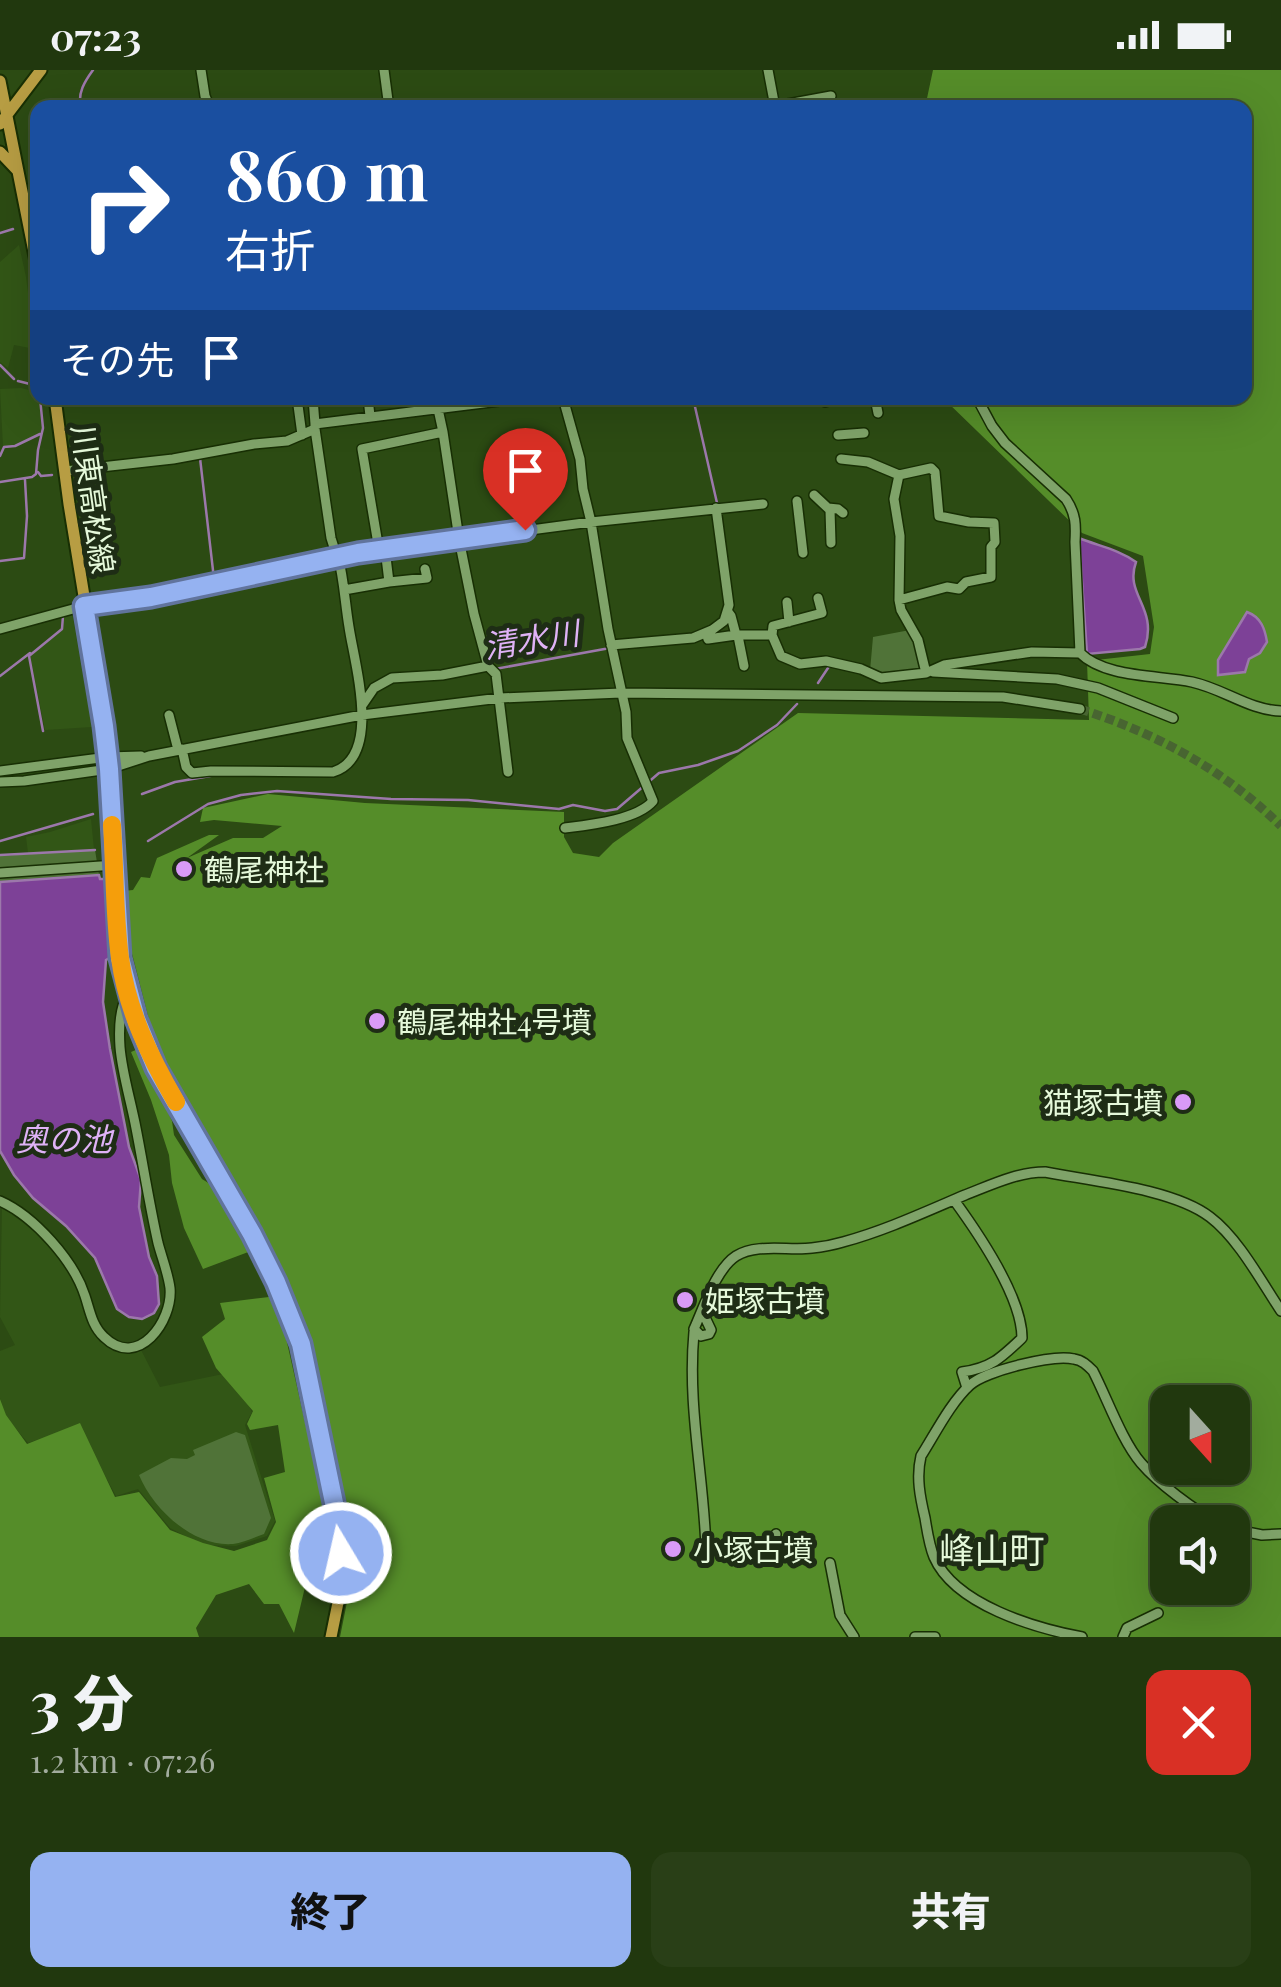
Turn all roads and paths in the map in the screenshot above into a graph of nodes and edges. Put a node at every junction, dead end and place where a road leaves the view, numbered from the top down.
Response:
1 (40, 70) edge
2 (201, 70) edge
3 (384, 70) edge
4 (768, 70) edge
5 (0, 74) edge
6 (0, 81) edge
7 (29, 86) junction
8 (832, 96) dead end
9 (207, 100) edge
10 (388, 100) edge
11 (774, 100) edge
12 (811, 100) edge
13 (4, 119) edge
14 (0, 152) edge
15 (19, 172) junction
16 (30, 230) edge
17 (56, 405) edge
18 (298, 405) edge
19 (313, 405) edge
20 (369, 405) edge
21 (433, 405) edge
22 (566, 405) edge
23 (876, 405) edge
24 (980, 405) edge
25 (878, 413) dead end
26 (370, 416) junction
27 (315, 427) junction
28 (444, 432) junction
29 (864, 434) dead end
30 (302, 435) junction
31 (838, 435) dead end
32 (840, 459) dead end
33 (65, 471) junction
34 (899, 475) junction
35 (814, 495) dead end
36 (797, 502) dead end
37 (763, 504) dead end
38 (716, 508) junction
39 (828, 508) junction
40 (843, 512) dead end
41 (591, 522) junction
42 (459, 539) junction
43 (831, 543) dead end
44 (382, 549) junction
45 (803, 553) dead end
46 (338, 557) junction
47 (426, 569) dead end
48 (389, 582) junction
49 (344, 590) junction
50 (818, 598) dead end
51 (898, 600) junction
52 (787, 602) dead end
53 (84, 606) junction
54 (730, 614) junction
55 (789, 622) junction
56 (0, 629) edge
57 (772, 635) junction
58 (707, 636) junction
59 (737, 636) junction
60 (612, 648) junction
61 (1080, 653) junction
62 (744, 666) dead end
63 (491, 669) junction
64 (928, 672) junction
65 (621, 693) junction
66 (500, 698) junction
67 (1080, 709) tunnel mouth
68 (362, 710) junction
69 (1281, 711) edge
70 (168, 715) dead end
71 (1173, 718) dead end
72 (180, 750) junction
73 (108, 763) junction
74 (0, 771) edge
75 (508, 772) dead end
76 (0, 782) edge
77 (565, 828) dead end
78 (115, 865) junction
79 (0, 873) edge
80 (128, 995) junction
81 (954, 1200) junction
82 (0, 1201) edge
83 (1281, 1310) edge
84 (702, 1311) junction
85 (694, 1329) junction
86 (967, 1388) junction
87 (1190, 1505) edge
88 (1250, 1533) edge
89 (1281, 1534) edge
90 (706, 1550) dead end
91 (830, 1563) dead end
92 (1158, 1613) dead end
93 (331, 1637) edge
94 (854, 1637) edge
95 (915, 1637) edge
96 (935, 1637) edge
97 (1082, 1637) edge
98 (1122, 1637) edge

1 - 7 main road
2 - 9 street
3 - 10 street
4 - 11 street
5 - 7 main road
6 - 13 main road
7 - 13 main road
8 - 12 street
13 - 15 main road
14 - 15 main road
15 - 16 main road
17 - 33 main road, 川東高松線
18 - 30 street
19 - 27 street
20 - 26 street
21 - 26 street
21 - 28 street
22 - 41 street
23 - 25 street
24 - 61 street
26 - 27 street
27 - 30 street
27 - 46 street
28 - 42 street
28 - 44 street
29 - 31 street
30 - 33 street
32 - 34 street
33 - 53 main road, 川東高松線
34 - 51 street
34 - 51 street
35 - 39 street
36 - 45 street
37 - 38 street
38 - 41 street
38 - 54 street
39 - 40 street
39 - 43 street
41 - 42 street
41 - 60 street
42 - 44 street
42 - 63 street
44 - 46 street
44 - 48 street
46 - 49 street
46 - 53 street
47 - 48 street
48 - 49 street
49 - 68 street
50 - 55 street
51 - 64 street
52 - 55 street
53 - 56 street
53 - 73 main road, 川東高松線
54 - 58 street
54 - 59 street
55 - 57 street
57 - 59 street
57 - 64 street
58 - 59 street
58 - 60 street
59 - 62 street
60 - 65 street
61 - 64 street
61 - 69 street
63 - 66 street
63 - 68 street
64 - 71 street
65 - 66 street
65 - 67 street
65 - 77 street
66 - 68 street
66 - 75 street
68 - 72 street
68 - 72 street
70 - 72 street
72 - 73 street
73 - 74 street
73 - 76 street
73 - 78 main road, 川東高松線
78 - 79 street
78 - 80 main road, 川東高松線
80 - 82 street
80 - 93 main road, 川東高松線
81 - 83 street
81 - 84 street
81 - 86 street
84 - 85 street
84 - 85 street
85 - 90 street
86 - 87 street
86 - 97 street
88 - 89 street
91 - 94 street
92 - 98 street
95 - 96 street

